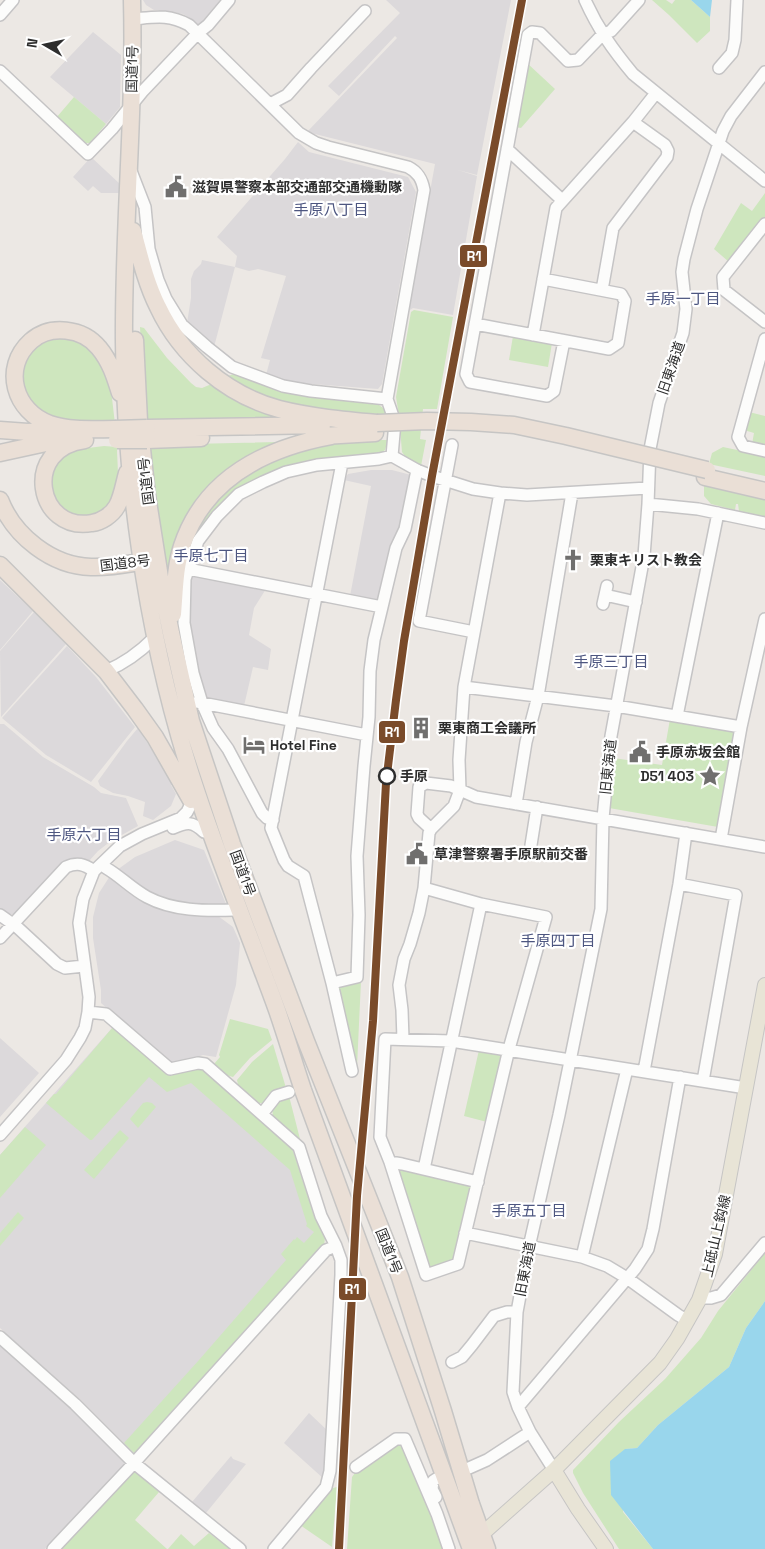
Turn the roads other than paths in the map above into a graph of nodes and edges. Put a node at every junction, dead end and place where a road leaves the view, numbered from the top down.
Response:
1 (13, 0) edge
2 (132, 0) edge
3 (229, 0) edge
4 (585, 0) edge
5 (639, 0) edge
6 (738, 0) edge
7 (365, 11) dead end
8 (0, 15) edge
9 (133, 18) junction
10 (198, 33) junction
11 (602, 35) junction
12 (719, 68) dead end
13 (0, 71) edge
14 (765, 72) edge
15 (656, 93) junction
16 (270, 104) junction
17 (131, 106) junction
18 (633, 122) junction
19 (719, 142) junction
20 (506, 149) junction
21 (130, 168) junction
22 (765, 181) edge
23 (562, 200) junction
24 (765, 224) edge
25 (133, 231) junction
26 (760, 239) edge
27 (543, 279) junction
28 (602, 290) junction
29 (765, 322) edge
30 (475, 324) junction
31 (533, 335) junction
32 (765, 339) edge
33 (564, 341) junction
34 (387, 399) junction
35 (376, 428) junction
36 (0, 430) edge
37 (119, 431) junction
38 (84, 434) junction
39 (147, 434) junction
40 (332, 436) junction
41 (452, 445) dead end
42 (765, 451) edge
43 (0, 453) edge
44 (392, 456) junction
45 (342, 463) junction
46 (130, 464) junction
47 (417, 470) junction
48 (706, 473) junction
49 (445, 480) junction
50 (765, 483) edge
51 (648, 488) junction
52 (765, 491) edge
53 (572, 492) junction
54 (500, 493) junction
55 (0, 500) edge
56 (648, 504) junction
57 (718, 513) junction
58 (765, 523) edge
59 (149, 560) junction
60 (0, 565) edge
61 (188, 569) junction
62 (316, 594) junction
63 (605, 595) dead end
64 (636, 602) junction
65 (382, 607) junction
66 (765, 619) edge
67 (474, 632) junction
68 (171, 633) junction
69 (155, 637) junction
70 (760, 667) edge
71 (106, 671) junction
72 (464, 687) junction
73 (538, 696) junction
74 (195, 701) junction
75 (616, 706) junction
76 (678, 716) junction
77 (291, 721) junction
78 (741, 727) junction
79 (367, 735) junction
80 (212, 783) junction
81 (460, 790) junction
82 (197, 803) junction
83 (516, 804) junction
84 (537, 807) junction
85 (603, 818) junction
86 (273, 820) junction
87 (204, 832) junction
88 (686, 833) junction
89 (429, 834) junction
90 (721, 840) junction
91 (531, 845) dead end
92 (765, 847) edge
93 (106, 868) junction
94 (92, 876) junction
95 (679, 884) junction
96 (424, 888) junction
97 (481, 904) junction
98 (234, 910) junction
99 (0, 915) edge
100 (12, 925) junction
101 (0, 938) edge
102 (84, 966) junction
103 (332, 984) junction
104 (765, 985) edge
105 (88, 1012) junction
106 (403, 1039) junction
107 (451, 1041) junction
108 (289, 1048) junction
109 (509, 1049) junction
110 (570, 1060) junction
111 (627, 1068) junction
112 (352, 1071) dead end
113 (644, 1071) junction
114 (680, 1077) junction
115 (703, 1081) junction
116 (746, 1088) junction
117 (289, 1092) dead end
118 (262, 1114) junction
119 (0, 1135) edge
120 (390, 1162) junction
121 (424, 1170) junction
122 (478, 1182) junction
123 (464, 1234) junction
124 (765, 1243) edge
125 (336, 1246) junction
126 (529, 1246) junction
127 (582, 1257) junction
128 (626, 1278) junction
129 (700, 1298) junction
130 (517, 1312) junction
131 (688, 1321) junction
132 (0, 1336) edge
133 (452, 1362) dead end
134 (518, 1407) junction
135 (530, 1432) junction
136 (134, 1463) junction
137 (356, 1467) dead end
138 (469, 1468) dead end
139 (554, 1470) junction
140 (436, 1479) dead end
141 (485, 1541) edge
142 (53, 1549) edge
143 (240, 1549) edge
144 (274, 1549) edge
145 (449, 1549) edge
146 (455, 1549) edge
147 (471, 1549) edge
148 (606, 1549) edge

1 - 8 street
2 - 9 highway, 国道1号
3 - 10 street
4 - 11 street
5 - 11 street
6 - 12 street
7 - 16 street
9 - 10 street
9 - 17 highway, 国道1号
10 - 16 street
10 - 17 street
11 - 15 street
11 - 20 street
13 - 17 street
14 - 19 street, 旧東海道
15 - 18 street
15 - 19 street
16 - 34 street
17 - 21 highway, 国道1号
18 - 23 street
18 - 28 street
19 - 22 street
19 - 51 street, 旧東海道
20 - 23 street
20 - 30 street
21 - 25 highway, 国道1号
21 - 34 street
21 - 37 highway, 国道1号
23 - 27 street
24 - 26 street
25 - 35 highway
25 - 59 highway, 国道1号
26 - 29 street
27 - 28 street
27 - 31 street
28 - 33 street
30 - 31 street
30 - 33 street
31 - 33 street
32 - 42 street
34 - 44 street
35 - 39 highway
35 - 40 highway
35 - 48 highway, bridge
36 - 38 highway
37 - 38 highway
37 - 38 highway
37 - 39 highway, bridge
37 - 46 highway, 国道1号
38 - 43 highway
38 - 46 highway
39 - 40 highway
40 - 68 highway
41 - 49 street
44 - 45 street
44 - 47 street
45 - 61 street
45 - 62 street
46 - 59 highway, 国道1号
47 - 49 street
47 - 65 street
48 - 50 highway
48 - 52 highway
49 - 54 street
49 - 67 street
51 - 53 street
51 - 56 street, 旧東海道
53 - 54 street
53 - 73 street
54 - 67 street
55 - 59 highway, 国道8号
56 - 57 street
56 - 64 street, 旧東海道
57 - 58 street
57 - 76 street
59 - 68 highway, 国道1号
59 - 69 highway, 国道1号
60 - 71 highway
61 - 62 street
61 - 74 street
62 - 65 street
62 - 77 street
63 - 64 street
64 - 75 street, 旧東海道
65 - 79 street
66 - 70 street
67 - 72 street
68 - 74 highway, 国道1号
69 - 71 street
69 - 82 highway, 国道1号
70 - 78 street
71 - 82 highway
72 - 73 street
72 - 81 street
73 - 75 street
73 - 83 street
74 - 77 street
74 - 80 highway, 国道1号
74 - 86 street
75 - 76 street
75 - 85 street, 旧東海道
76 - 78 street
77 - 79 street
77 - 86 street
78 - 90 street
79 - 103 street
80 - 82 highway
80 - 141 highway, 国道1号
81 - 83 street
81 - 89 street
81 - 89 street
82 - 87 highway
82 - 94 street
82 - 108 highway, 国道1号
83 - 84 street
84 - 85 street
84 - 91 street
85 - 88 street
85 - 110 street, 旧東海道
86 - 103 street
87 - 93 street
87 - 98 highway
88 - 90 street
88 - 95 street
89 - 96 street
90 - 92 street
93 - 94 street
93 - 98 street
94 - 100 street
94 - 102 street
95 - 113 street
95 - 115 street
96 - 97 street
96 - 106 street
97 - 107 street
97 - 109 street
98 - 108 highway
99 - 100 street
100 - 101 street
100 - 102 street
102 - 105 street
103 - 112 street
104 - 116 main road, 上砥山上鈎線
105 - 118 street
105 - 119 street
106 - 107 street
106 - 120 street
107 - 109 street
107 - 121 street
108 - 147 highway, 国道1号
109 - 110 street
109 - 122 street
110 - 111 street
110 - 126 street, 旧東海道
111 - 113 street
111 - 127 street
113 - 114 street
114 - 115 street
114 - 128 street
115 - 116 street
116 - 129 main road, 上砥山上鈎線
117 - 118 street
118 - 125 street
120 - 121 street
120 - 123 street
121 - 122 street
122 - 123 street
123 - 126 street
124 - 129 street
125 - 136 street
125 - 144 street
126 - 127 street
126 - 130 street, 旧東海道
127 - 128 street
128 - 131 street
128 - 134 street
129 - 131 main road, 上砥山上鈎線
130 - 133 street
130 - 134 street, 旧東海道
131 - 139 main road, 上砥山上鈎線
132 - 136 street
134 - 135 street, 旧東海道
135 - 138 street
135 - 139 street, 旧東海道
136 - 142 street
136 - 143 street
137 - 145 street
139 - 141 main road, 上砥山上鈎線
139 - 148 main road
140 - 146 street
141 - 147 main road, 上砥山上鈎線

